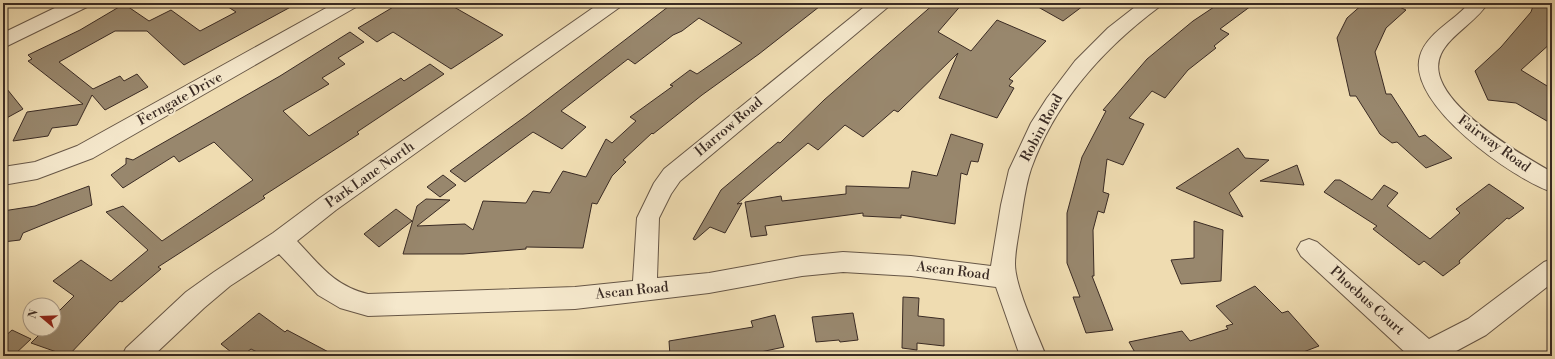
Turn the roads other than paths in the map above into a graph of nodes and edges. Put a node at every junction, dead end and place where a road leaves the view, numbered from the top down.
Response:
1 (80, 3) edge
2 (349, 3) edge
3 (613, 3) edge
4 (881, 3) edge
5 (1152, 3) edge
6 (1479, 3) edge
7 (3, 40) edge
8 (3, 176) edge
9 (1552, 183) edge
10 (281, 240) junction
11 (1308, 249) dead end
12 (1552, 269) edge
13 (1004, 278) junction
14 (645, 290) junction
15 (1424, 355) edge
16 (135, 356) edge
17 (1033, 356) edge

1 - 7 street
2 - 8 street, Ferngate Drive
3 - 10 street, Park Lane North
4 - 14 street, Harrow Road
5 - 13 street, Robin Road
6 - 9 street, Fairway Road
10 - 14 street, Ascan Road
10 - 16 street, Park Lane North
11 - 15 street, Phoebus Court
12 - 15 street
13 - 14 street, Ascan Road
13 - 17 street, Robin Road

